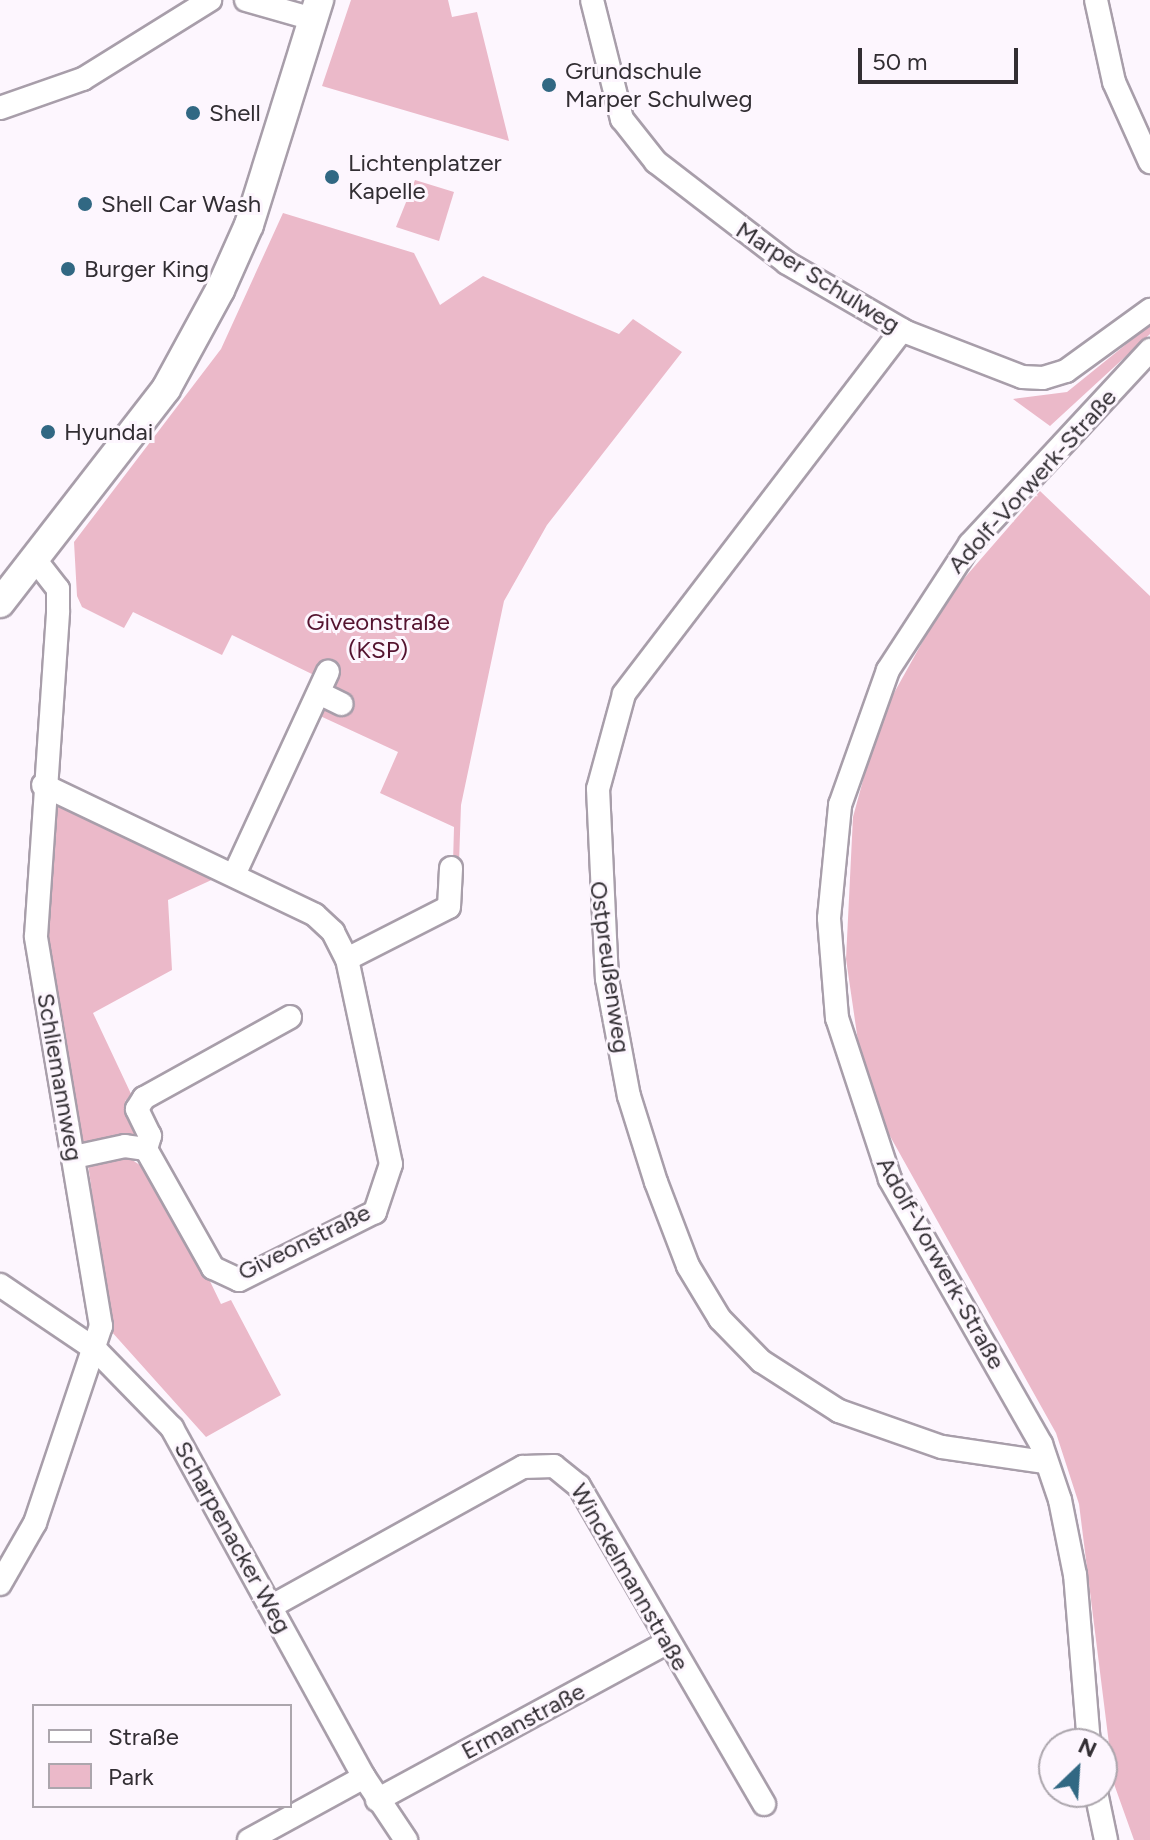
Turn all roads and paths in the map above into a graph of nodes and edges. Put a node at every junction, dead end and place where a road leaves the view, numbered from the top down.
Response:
1 (210, 0) edge
2 (246, 0) edge
3 (592, 0) edge
4 (1096, 0) edge
5 (316, 10) edge
6 (0, 108) edge
7 (1150, 162) edge
8 (1150, 310) edge
9 (902, 330) junction
10 (1150, 350) edge
11 (35, 560) junction
12 (0, 603) edge
13 (342, 704) dead end
14 (43, 785) junction
15 (451, 868) dead end
16 (234, 875) junction
17 (347, 959) junction
18 (290, 1017) dead end
19 (146, 1149) junction
20 (74, 1157) junction
21 (0, 1285) edge
22 (96, 1350) junction
23 (1045, 1462) junction
24 (0, 1584) edge
25 (272, 1606) junction
26 (668, 1642) junction
27 (1088, 1728) edge
28 (364, 1777) junction
29 (377, 1800) junction
30 (764, 1804) dead end
31 (1099, 1808) edge
32 (249, 1840) edge
33 (406, 1840) edge
34 (1106, 1840) edge

1 - 6 street
2 - 5 street
3 - 9 street, Marper Schulweg
4 - 7 street
5 - 11 main road
8 - 9 street, Marper Schulweg
9 - 23 street, Ostpreußenweg
10 - 23 street, Adolf-Vorwerk-Straße
11 - 12 main road
11 - 14 street, Schliemannweg
13 - 16 street
14 - 16 street, Giveonstraße
14 - 20 street, Schliemannweg
15 - 17 street
16 - 17 street, Giveonstraße
17 - 19 street, Giveonstraße
18 - 19 street, Giveonstraße
19 - 20 street
20 - 22 street, Schliemannweg
21 - 22 street, Scharpenacker Weg
22 - 24 street, Schliemannweg
22 - 25 street, Scharpenacker Weg
23 - 27 street, Adolf-Vorwerk-Straße
25 - 26 street, Winckelmannstraße
25 - 28 street, Scharpenacker Weg
26 - 29 street, Ermanstraße
26 - 30 street, Winckelmannstraße
28 - 29 street, Scharpenacker Weg
28 - 32 street
29 - 33 street, Scharpenacker Weg
31 - 34 street

